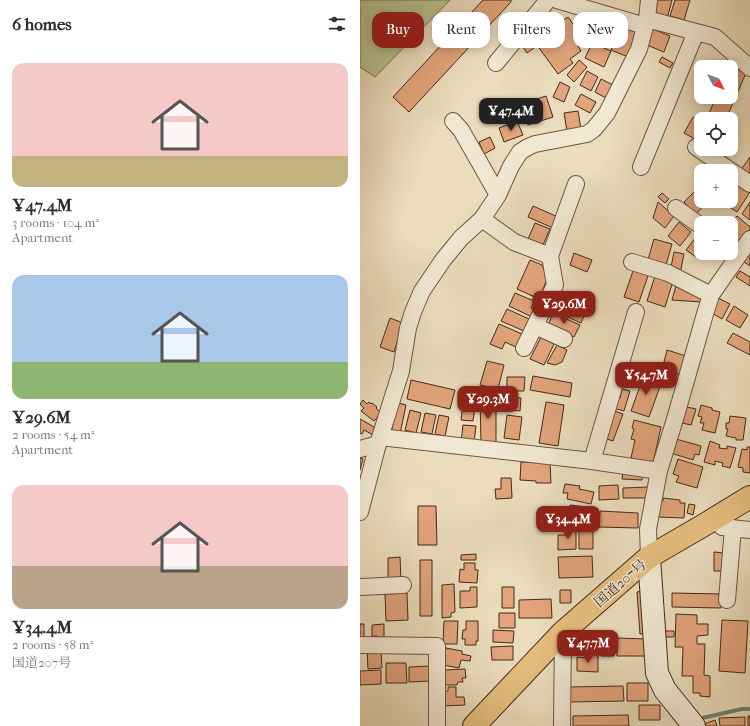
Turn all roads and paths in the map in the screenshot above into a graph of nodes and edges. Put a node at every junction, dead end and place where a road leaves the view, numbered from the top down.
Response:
1 (548, 0) edge
2 (648, 0) edge
3 (567, 1) edge
4 (646, 22) junction
5 (696, 32) junction
6 (496, 63) dead end
7 (750, 67) edge
8 (453, 121) dead end
9 (709, 156) edge
10 (721, 164) edge
11 (641, 166) dead end
12 (738, 176) edge
13 (576, 184) dead end
14 (750, 184) edge
15 (498, 195) junction
16 (676, 208) dead end
17 (482, 219) junction
18 (694, 221) edge
19 (750, 239) edge
20 (738, 248) edge
21 (550, 256) junction
22 (730, 260) edge
23 (632, 262) dead end
24 (712, 295) junction
25 (636, 312) dead end
26 (535, 326) junction
27 (564, 339) dead end
28 (524, 348) dead end
29 (379, 441) junction
30 (360, 449) edge
31 (592, 462) junction
32 (659, 471) junction
33 (750, 497) edge
34 (360, 512) edge
35 (704, 525) junction
36 (733, 528) junction
37 (750, 530) edge
38 (649, 557) junction
39 (403, 585) dead end
40 (360, 587) edge
41 (727, 600) dead end
42 (563, 632) junction
43 (360, 645) edge
44 (437, 726) edge
45 (474, 726) edge
46 (562, 726) edge
47 (694, 726) edge

1 - 6 street
2 - 4 street
3 - 4 street
4 - 5 street
4 - 15 street
5 - 7 street
5 - 11 street
8 - 15 street
9 - 10 street
12 - 14 street
13 - 21 street
15 - 17 street
16 - 18 street
17 - 21 street
17 - 29 street
19 - 20 street
21 - 26 street
22 - 24 street
23 - 24 street
24 - 32 street
25 - 31 street
26 - 27 street
26 - 28 street
29 - 30 street
29 - 31 street
29 - 34 street
31 - 32 street
32 - 38 street
33 - 35 highway, 国道207号
35 - 36 street
35 - 38 highway, 国道207号
36 - 37 street
36 - 41 street
38 - 42 highway, 国道207号
38 - 47 street
39 - 40 street
42 - 45 highway, 国道207号
42 - 46 street
43 - 44 street

